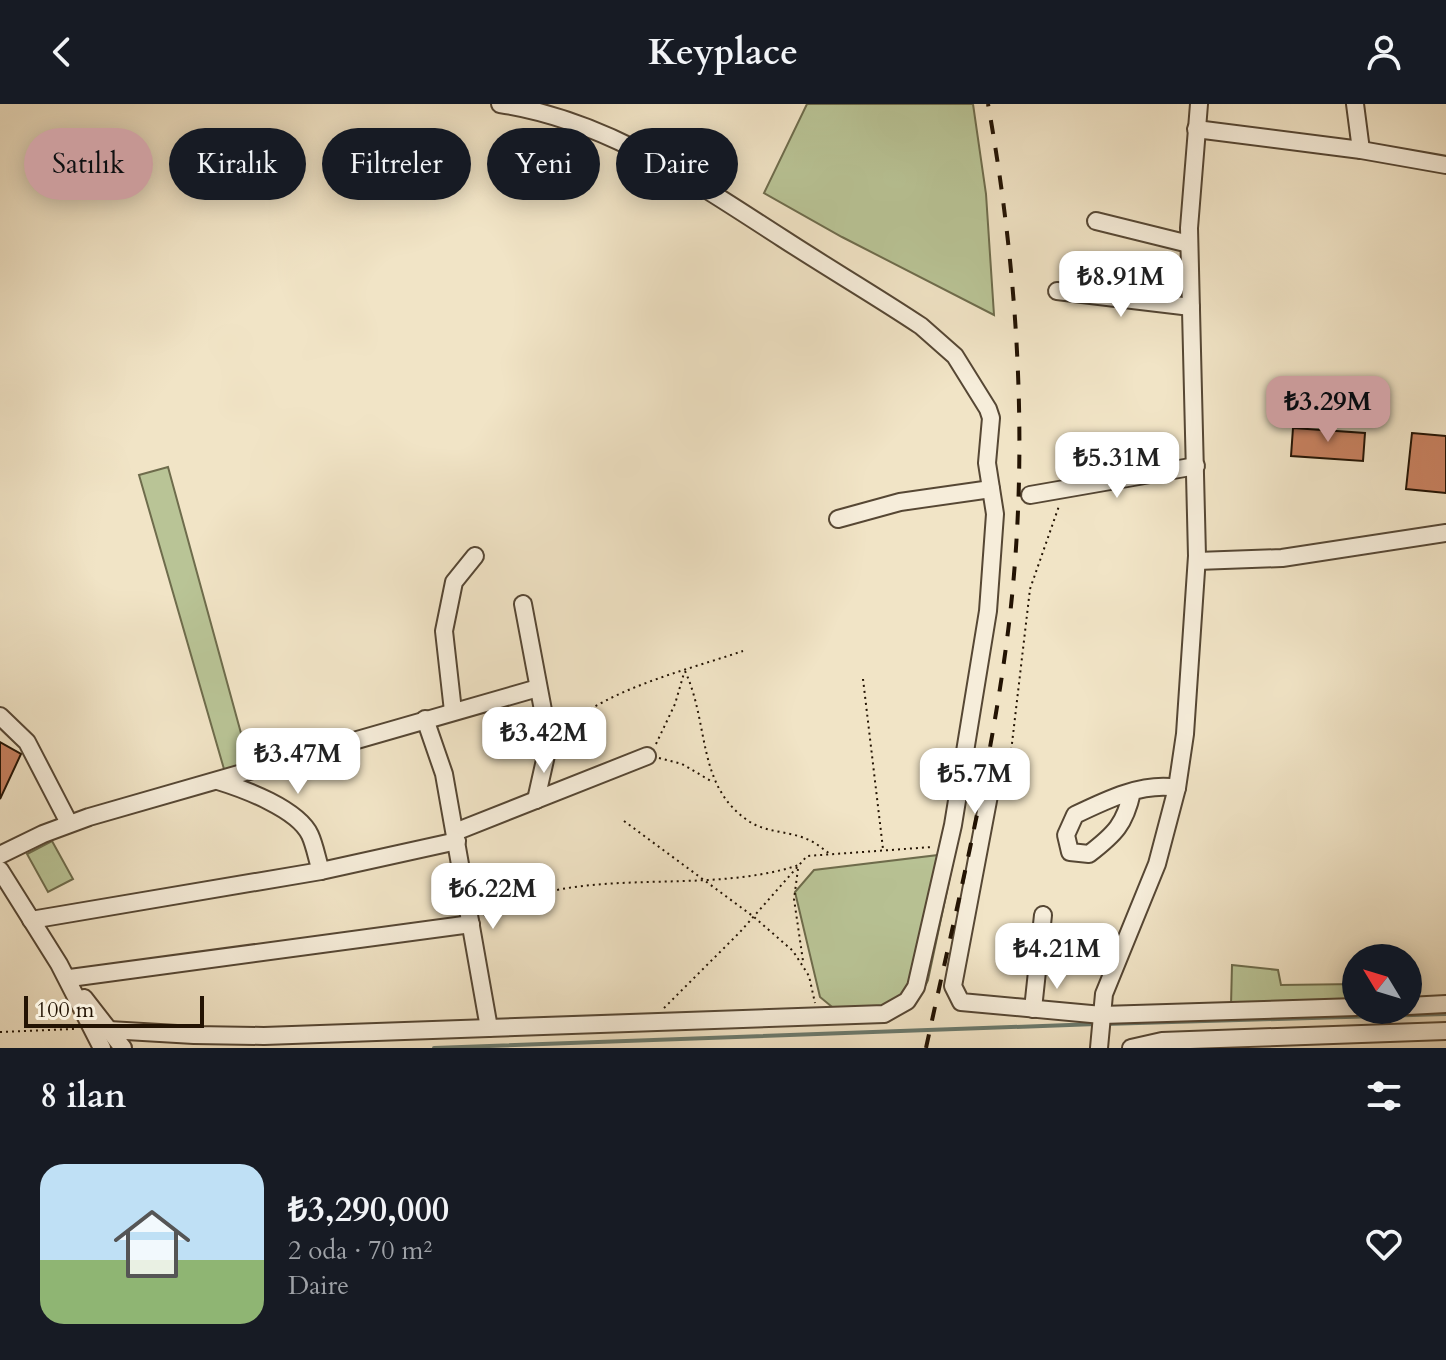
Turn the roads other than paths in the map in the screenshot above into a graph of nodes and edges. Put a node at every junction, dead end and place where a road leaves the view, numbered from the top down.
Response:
1 (500, 104) edge
2 (1199, 104) edge
3 (1355, 104) edge
4 (1196, 129) junction
5 (1361, 150) junction
6 (1446, 165) edge
7 (1096, 221) dead end
8 (1189, 244) junction
9 (1057, 291) dead end
10 (1191, 307) junction
11 (1196, 466) junction
12 (991, 489) junction
13 (1030, 495) dead end
14 (838, 519) dead end
15 (1446, 533) edge
16 (475, 556) dead end
17 (1197, 561) junction
18 (523, 604) dead end
19 (538, 688) junction
20 (453, 711) junction
21 (0, 716) edge
22 (425, 719) junction
23 (647, 756) road end
24 (994, 769) road end
25 (217, 781) junction
26 (1177, 788) junction
27 (1132, 792) dead end
28 (536, 800) junction
29 (69, 823) junction
30 (456, 836) junction
31 (0, 855) edge
32 (0, 870) edge
33 (321, 871) junction
34 (1043, 915) dead end
35 (31, 920) junction
36 (471, 924) junction
37 (64, 971) junction
38 (1446, 1004) edge
39 (1422, 1005) edge
40 (1342, 1008) edge
41 (1033, 1009) junction
42 (1102, 1017) junction
43 (489, 1028) junction
44 (109, 1030) junction
45 (1446, 1031) edge
46 (1421, 1040) edge
47 (1099, 1045) edge
48 (1138, 1047) edge
49 (102, 1048) edge
50 (123, 1048) edge

1 - 12 street
2 - 4 street
3 - 5 street
4 - 5 street
4 - 8 street
5 - 6 street
7 - 8 street
8 - 10 street
9 - 10 street
10 - 11 street
11 - 13 street
11 - 17 street
12 - 14 street
12 - 43 street
15 - 17 street
16 - 20 street
17 - 26 street
18 - 19 street
19 - 20 street
19 - 28 street
20 - 22 street
21 - 29 street
22 - 25 street
22 - 30 street
23 - 28 street
24 - 41 street
25 - 29 street
25 - 33 street
26 - 27 street
26 - 42 street
28 - 30 street
29 - 31 street
30 - 33 street
30 - 36 street
32 - 35 street
33 - 35 street
34 - 41 street
35 - 37 street
36 - 37 street
36 - 43 street
37 - 44 street
37 - 49 street
38 - 39 street
40 - 42 street
41 - 42 street
42 - 47 street
43 - 44 street
44 - 50 street
45 - 46 street
46 - 48 street

